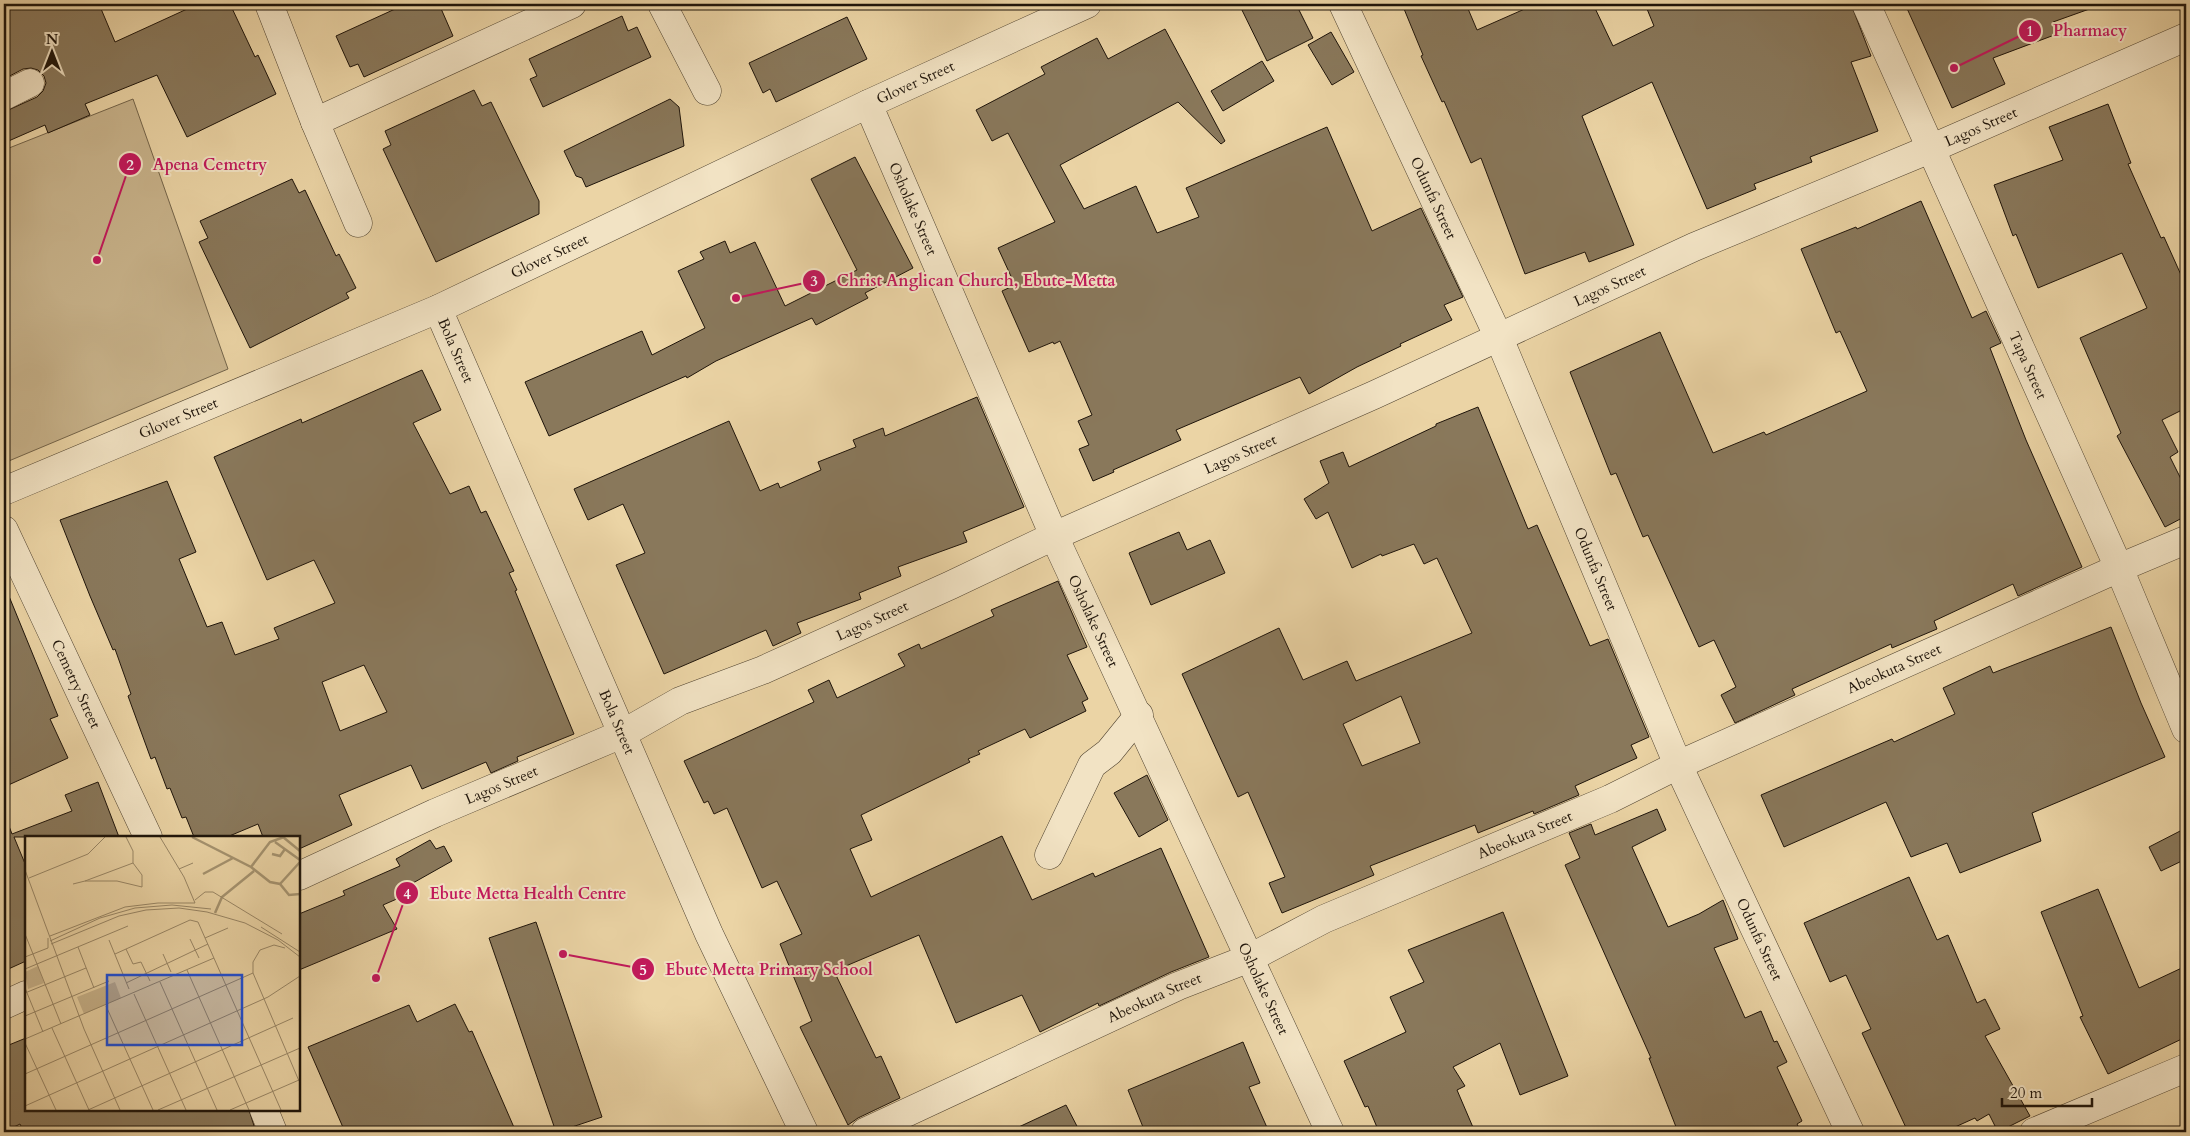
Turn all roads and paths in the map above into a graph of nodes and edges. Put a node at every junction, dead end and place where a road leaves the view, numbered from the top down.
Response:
1 (269, 4) edge
2 (572, 4) edge
3 (662, 4) edge
4 (1087, 4) edge
5 (1343, 4) edge
6 (1866, 4) edge
7 (2186, 37) edge
8 (30, 83) dead end
9 (707, 90) dead end
10 (4, 96) edge
11 (868, 104) junction
12 (314, 122) junction
13 (1930, 150) junction
14 (358, 223) dead end
15 (438, 309) junction
16 (1499, 338) junction
17 (4, 490) edge
18 (4, 530) edge
19 (1054, 536) junction
20 (2186, 540) edge
21 (2119, 568) junction
22 (1138, 715) junction
23 (2186, 729) edge
24 (622, 734) junction
25 (1678, 765) junction
26 (148, 836) edge
27 (1049, 854) dead end
28 (300, 876) edge
29 (1250, 958) junction
30 (25, 995) edge
31 (4, 1005) edge
32 (2186, 1068) edge
33 (264, 1111) edge
34 (273, 1132) edge
35 (804, 1132) edge
36 (865, 1132) edge
37 (1330, 1132) edge
38 (1850, 1132) edge
39 (2034, 1132) edge

1 - 12 street
2 - 12 street
3 - 9 street
4 - 11 street, Glover Street
5 - 16 street, Odunfa Street
6 - 13 street, Tapa Street
7 - 13 street, Lagos Street
8 - 10 street
11 - 15 street, Glover Street
11 - 19 street, Osholake Street
12 - 14 street
13 - 16 street, Lagos Street
13 - 21 street, Tapa Street
15 - 17 street, Glover Street
15 - 24 street, Bola Street
16 - 19 street, Lagos Street
16 - 25 street, Odunfa Street
18 - 26 street, Cemetry Street
19 - 22 street, Osholake Street
19 - 24 street, Lagos Street
20 - 21 street, Abeokuta Street
21 - 23 street, Tapa Street
21 - 25 street, Abeokuta Street
22 - 27 street
22 - 29 street, Osholake Street
24 - 28 street, Lagos Street
24 - 35 street, Bola Street
25 - 29 street, Abeokuta Street
25 - 38 street, Odunfa Street
29 - 36 street, Abeokuta Street
29 - 37 street, Osholake Street
30 - 31 street
32 - 39 street
33 - 34 street

